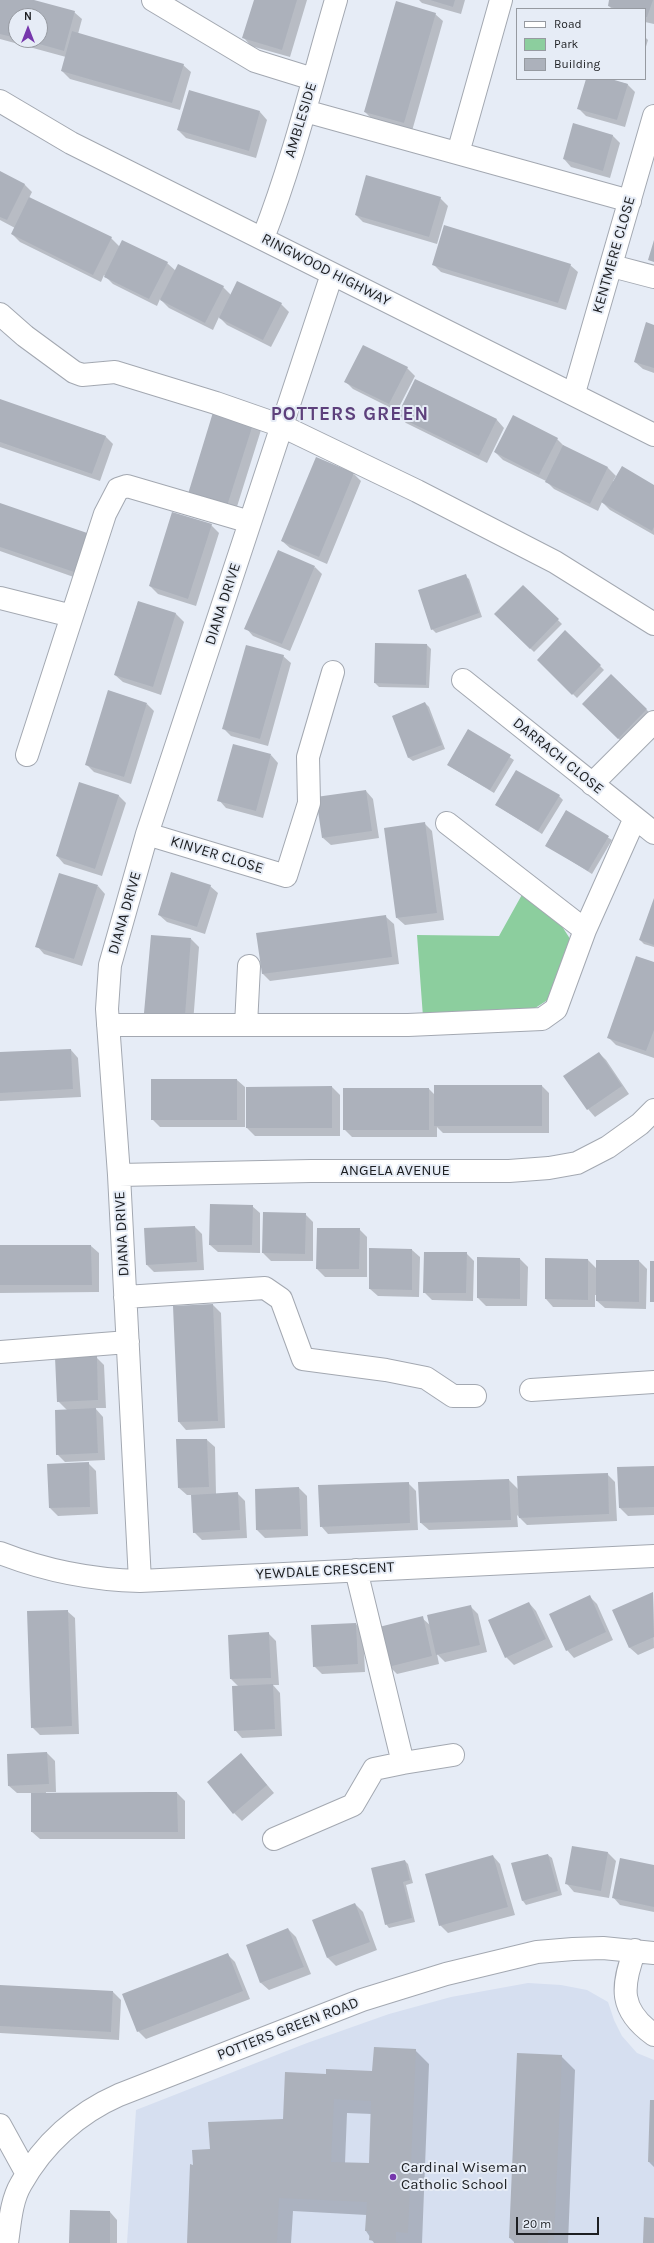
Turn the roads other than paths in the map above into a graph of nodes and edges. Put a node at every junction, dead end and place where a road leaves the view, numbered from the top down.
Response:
1 (336, 0) edge
2 (501, 0) edge
3 (155, 1) edge
4 (314, 79) junction
5 (0, 101) edge
6 (304, 111) junction
7 (654, 116) edge
8 (458, 153) junction
9 (630, 201) junction
10 (263, 238) junction
11 (612, 266) junction
12 (332, 274) junction
13 (654, 277) edge
14 (0, 314) edge
15 (574, 393) junction
16 (282, 426) junction
17 (654, 435) edge
18 (250, 522) junction
19 (0, 598) edge
20 (72, 616) junction
21 (654, 624) edge
22 (333, 672) dead end
23 (463, 680) dead end
24 (654, 722) edge
25 (27, 755) dead end
26 (592, 784) junction
27 (635, 818) junction
28 (447, 823) dead end
29 (654, 833) edge
30 (148, 834) junction
31 (585, 930) junction
32 (249, 966) dead end
33 (108, 1025) junction
34 (246, 1025) junction
35 (654, 1110) edge
36 (119, 1175) junction
37 (125, 1297) junction
38 (128, 1342) junction
39 (0, 1352) edge
40 (654, 1382) edge
41 (531, 1390) dead end
42 (475, 1396) dead end
43 (0, 1553) edge
44 (654, 1556) edge
45 (356, 1570) junction
46 (140, 1582) junction
47 (453, 1755) dead end
48 (402, 1763) junction
49 (274, 1839) dead end
50 (645, 1952) edge
51 (654, 2035) edge
52 (0, 2125) edge
53 (27, 2174) junction
54 (7, 2243) edge

1 - 4 street, AMBLESIDE
2 - 8 street
3 - 4 street
4 - 6 street, AMBLESIDE
5 - 10 street, RINGWOOD HIGHWAY
6 - 8 street
6 - 10 street, AMBLESIDE
7 - 9 street, KENTMERE CLOSE
8 - 9 street
9 - 11 street, KENTMERE CLOSE
10 - 12 street, RINGWOOD HIGHWAY
11 - 13 street
11 - 15 street, KENTMERE CLOSE
12 - 15 street, RINGWOOD HIGHWAY
12 - 16 street, DIANA DRIVE
14 - 16 street
15 - 17 street, RINGWOOD HIGHWAY
16 - 18 street, DIANA DRIVE
16 - 21 street
18 - 20 street
18 - 30 street, DIANA DRIVE
19 - 20 street
20 - 25 street
22 - 30 street, KINVER CLOSE
23 - 26 street, DARRACH CLOSE
24 - 26 street
26 - 27 street, DARRACH CLOSE
27 - 29 street, DARRACH CLOSE
27 - 31 street
28 - 31 street
30 - 33 street, DIANA DRIVE
31 - 34 street
32 - 34 street
33 - 34 street
33 - 36 street, DIANA DRIVE
35 - 36 street, ANGELA AVENUE
36 - 37 street, DIANA DRIVE
37 - 38 street, DIANA DRIVE
37 - 42 street
38 - 39 street
38 - 46 street, DIANA DRIVE
40 - 41 street
43 - 46 street, YEWDALE CRESCENT
44 - 45 street, YEWDALE CRESCENT
45 - 46 street, YEWDALE CRESCENT
45 - 48 street
47 - 48 street
48 - 49 street
50 - 51 street
50 - 53 street, POTTERS GREEN ROAD
52 - 53 street
53 - 54 street, POTTERS GREEN ROAD

